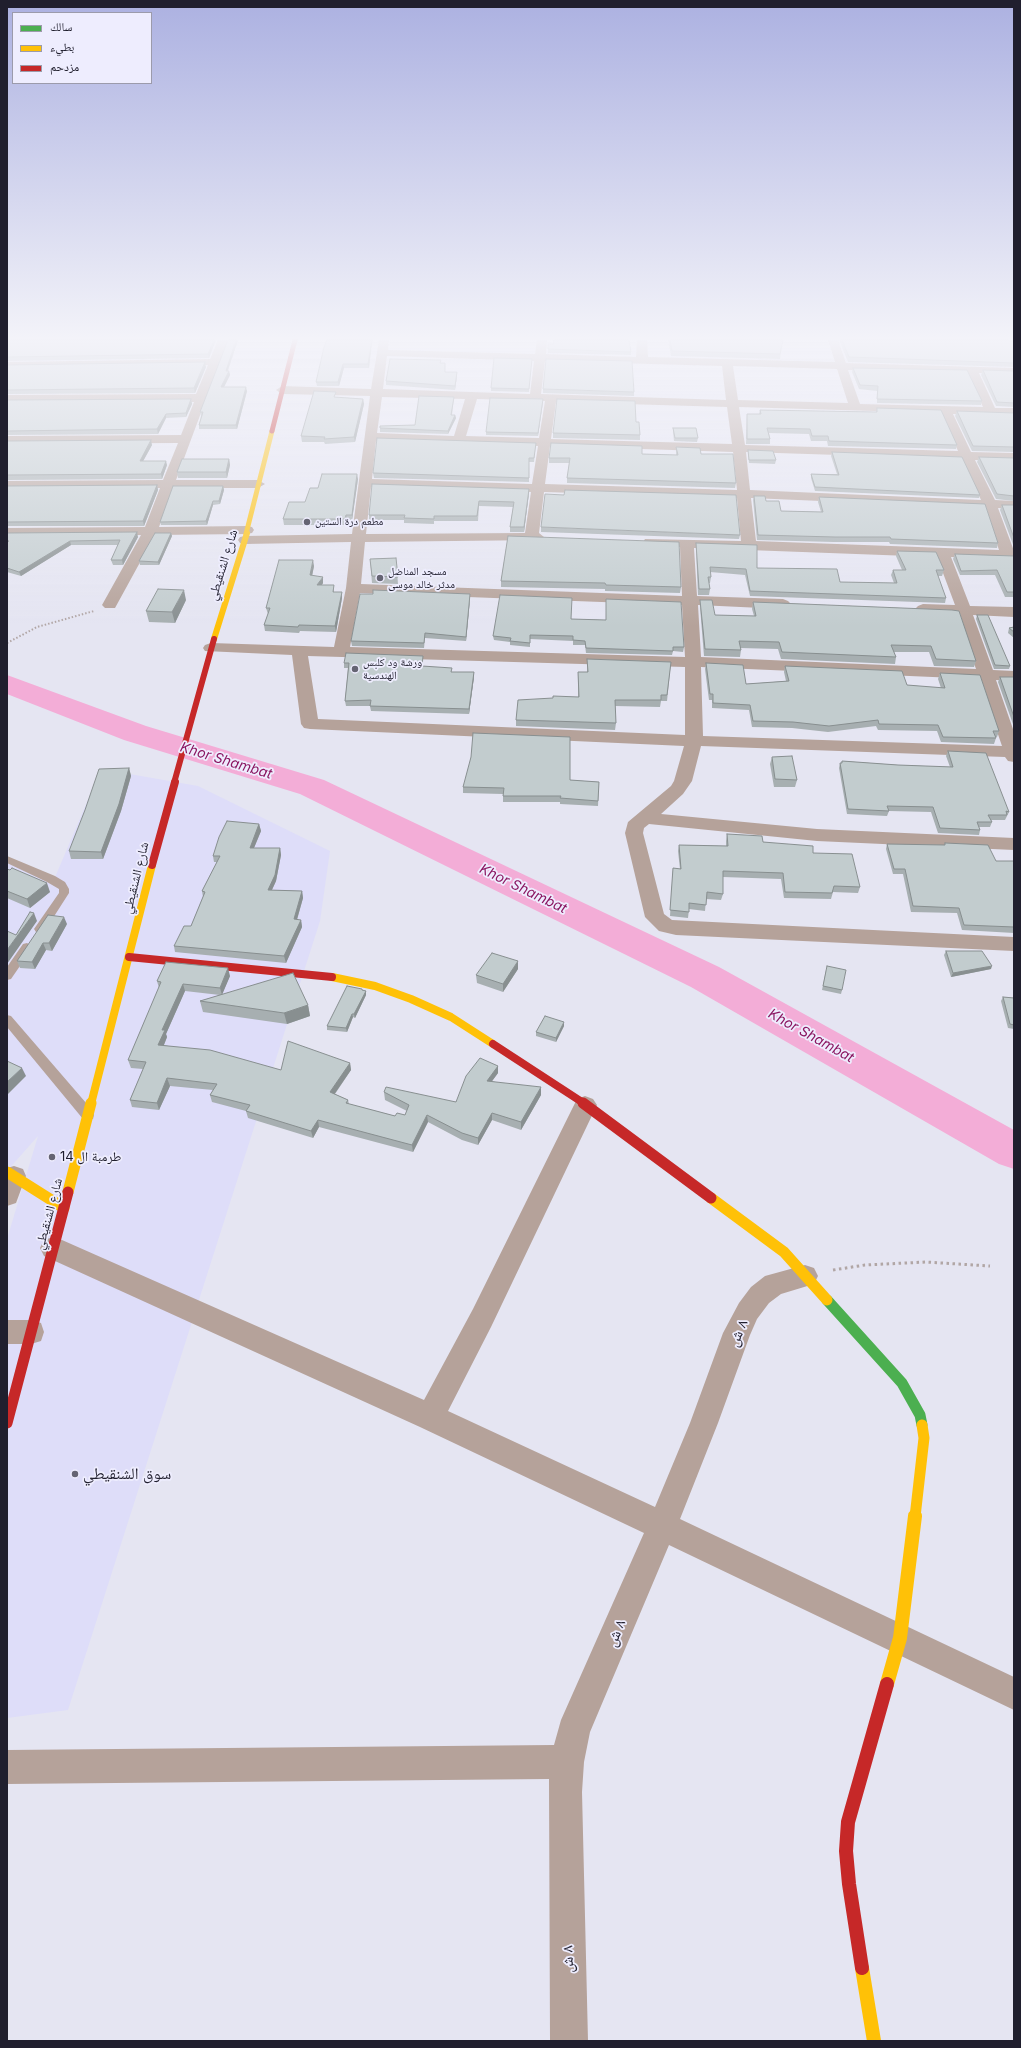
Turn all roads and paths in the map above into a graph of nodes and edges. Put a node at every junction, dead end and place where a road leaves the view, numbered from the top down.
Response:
1 (187, 436) edge
2 (270, 436) edge
3 (460, 436) edge
4 (545, 436) edge
5 (737, 436) edge
6 (957, 436) edge
7 (370, 437) joint
8 (186, 439) junction
9 (7, 440) edge
10 (459, 440) junction
11 (544, 443) junction
12 (739, 448) junction
13 (967, 456) junction
14 (1014, 457) edge
15 (365, 483) junction
16 (169, 484) junction
17 (258, 484) junction
18 (7, 485) edge
19 (538, 488) junction
20 (743, 494) junction
21 (990, 504) junction
22 (1014, 505) edge
23 (7, 532) edge
24 (150, 532) junction
25 (246, 535) junction
26 (531, 537) junction
27 (359, 538) junction
28 (554, 538) edge
29 (640, 542) edge
30 (687, 544) junction
31 (748, 546) junction
32 (942, 552) junction
33 (1011, 554) edge
34 (354, 588) junction
35 (690, 601) junction
36 (110, 605) joint
37 (800, 605) edge
38 (910, 608) edge
39 (964, 610) junction
40 (1014, 612) edge
41 (7, 643) edge
42 (211, 648) junction
43 (299, 651) junction
44 (341, 653) junction
45 (693, 662) junction
46 (986, 675) junction
47 (1014, 676) edge
48 (694, 741) junction
49 (1013, 754) edge
50 (645, 818) junction
51 (1014, 844) edge
52 (7, 859) edge
53 (1014, 944) edge
54 (130, 957) junction
55 (7, 976) edge
56 (7, 1019) edge
57 (585, 1105) junction
58 (88, 1115) junction
59 (9, 1182) edge
60 (64, 1208) junction
61 (53, 1248) junction
62 (990, 1266) dead end
63 (805, 1276) junction
64 (19, 1332) edge
65 (430, 1418) junction
66 (7, 1423) edge
67 (661, 1528) junction
68 (900, 1638) junction
69 (1014, 1694) edge
70 (567, 1762) junction
71 (7, 1768) edge
72 (569, 2041) edge
73 (874, 2041) edge

1 - 8 street
2 - 17 street, شارع الشنقيطي
3 - 10 street
4 - 11 street
5 - 12 street
6 - 13 street
7 - 10 street
7 - 15 street
8 - 9 street
8 - 16 street
10 - 11 street
11 - 12 street
11 - 19 street
12 - 13 street
12 - 20 street
13 - 14 street
13 - 21 street
15 - 19 street
15 - 27 street
16 - 17 street
16 - 18 street
16 - 24 street
17 - 25 street, شارع الشنقيطي
19 - 20 street
19 - 26 street
20 - 21 street
20 - 31 street
21 - 22 street
21 - 33 street
23 - 24 street
24 - 25 street
24 - 36 street
25 - 27 street
25 - 42 street, شارع الشنقيطي
26 - 27 street
26 - 28 street
27 - 34 street
29 - 30 street
30 - 31 street
30 - 35 street
31 - 32 street
32 - 33 street
32 - 39 street
34 - 35 street
34 - 44 street
35 - 37 street
35 - 45 street
36 - 41 path
38 - 39 street
39 - 40 street
39 - 46 street
42 - 43 street
42 - 54 street, شارع الشنقيطي
43 - 44 street
43 - 48 street
44 - 45 street
45 - 46 street
45 - 48 street
46 - 47 street
46 - 49 street
48 - 49 street
48 - 50 street
50 - 51 street
50 - 53 street
52 - 55 lane
54 - 57 street
54 - 58 street, شارع الشنقيطي
56 - 58 lane
57 - 63 street
57 - 65 street
58 - 60 street, شارع الشنقيطي
59 - 60 street
60 - 61 street, شارع الشنقيطي
61 - 64 street, شارع الشنقيطي
61 - 65 street
62 - 63 path
63 - 67 street, ٨ ش
63 - 68 street
64 - 66 street, شارع الشنقيطي
65 - 67 street
67 - 68 street
67 - 70 street, ٨ ش
68 - 69 street
68 - 73 street
70 - 71 street
70 - 72 street, ٨ ش

